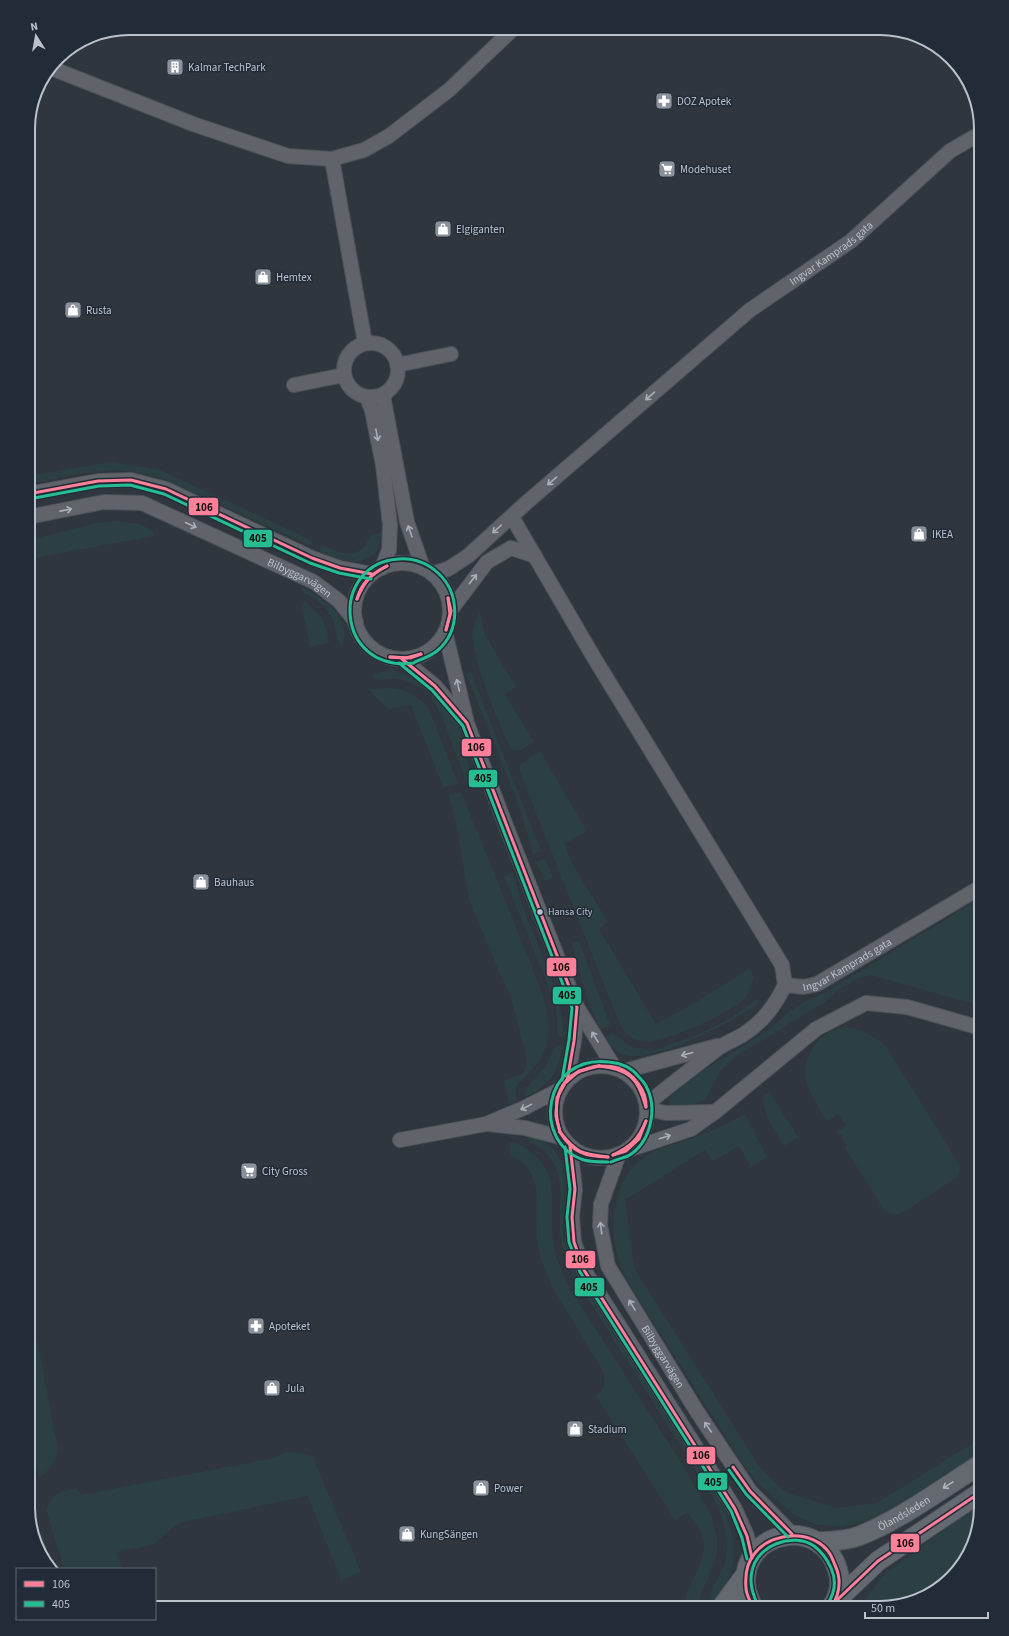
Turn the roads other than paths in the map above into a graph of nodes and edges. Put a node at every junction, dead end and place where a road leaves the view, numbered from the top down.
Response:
1 (507, 35) edge
2 (56, 70) edge
3 (974, 137) edge
4 (332, 159) junction
5 (365, 344) junction
6 (451, 354) dead end
7 (397, 365) junction
8 (344, 375) junction
9 (294, 385) dead end
10 (384, 394) junction
11 (367, 397) junction
12 (35, 493) edge
13 (35, 516) edge
14 (512, 517) junction
15 (535, 556) junction
16 (377, 571) junction
17 (428, 571) junction
18 (450, 611) junction
19 (356, 622) junction
20 (446, 632) junction
21 (402, 659) junction
22 (467, 723) junction
23 (974, 891) edge
24 (785, 985) junction
25 (577, 1007) junction
26 (974, 1026) edge
27 (725, 1044) junction
28 (619, 1069) junction
29 (564, 1085) junction
30 (647, 1107) junction
31 (715, 1112) junction
32 (486, 1124) junction
33 (400, 1140) dead end
34 (567, 1142) junction
35 (623, 1152) junction
36 (974, 1468) edge
37 (974, 1497) edge
38 (792, 1534) junction
39 (819, 1542) junction
40 (749, 1566) junction
41 (726, 1601) edge
42 (750, 1601) edge
43 (834, 1601) edge
44 (837, 1601) edge

1 - 4 street
2 - 4 street
3 -> 14 street, Ingvar Kamprads gata
4 - 5 street
5 - 7 street
5 - 8 street
6 - 7 street
7 - 10 street
8 - 9 street
8 - 11 street
10 - 11 street
17 -> 10 street
11 -> 16 street
12 - 16 street, Bilbyggarvägen
13 -> 19 street, Bilbyggarvägen
14 - 15 street
14 -> 17 street, Ingvar Kamprads gata
18 -> 15 street
15 - 24 street
16 - 17 street
16 - 19 street
17 - 18 street
18 - 20 street
19 - 21 street
20 - 21 street
22 -> 20 street, Bilbyggarvägen
21 - 22 street, Bilbyggarvägen
22 - 25 street, Bilbyggarvägen
23 - 24 street, Ingvar Kamprads gata
24 - 27 street, Ingvar Kamprads gata
28 -> 25 street, Bilbyggarvägen
25 - 29 street, Bilbyggarvägen
26 - 31 street
27 -> 28 street, Ingvar Kamprads gata
27 - 30 street, Ingvar Kamprads gata
28 - 29 street
28 - 30 street, Bilbyggarvägen
29 -> 32 street
29 - 34 street, Bilbyggarvägen
30 - 31 street
30 - 35 street, Bilbyggarvägen
35 -> 31 street
32 - 33 street
32 - 34 street
34 - 35 street
34 - 40 street, Bilbyggarvägen
38 -> 35 street, Bilbyggarvägen
36 -> 39 main road, Ölandsleden
37 - 44 main road, Ölandsleden
38 - 39 main road, Ölandsleden
38 - 40 main road, Ölandsleden
39 - 43 main road, Ölandsleden
40 - 41 main road, Ölandsleden
40 - 42 main road

